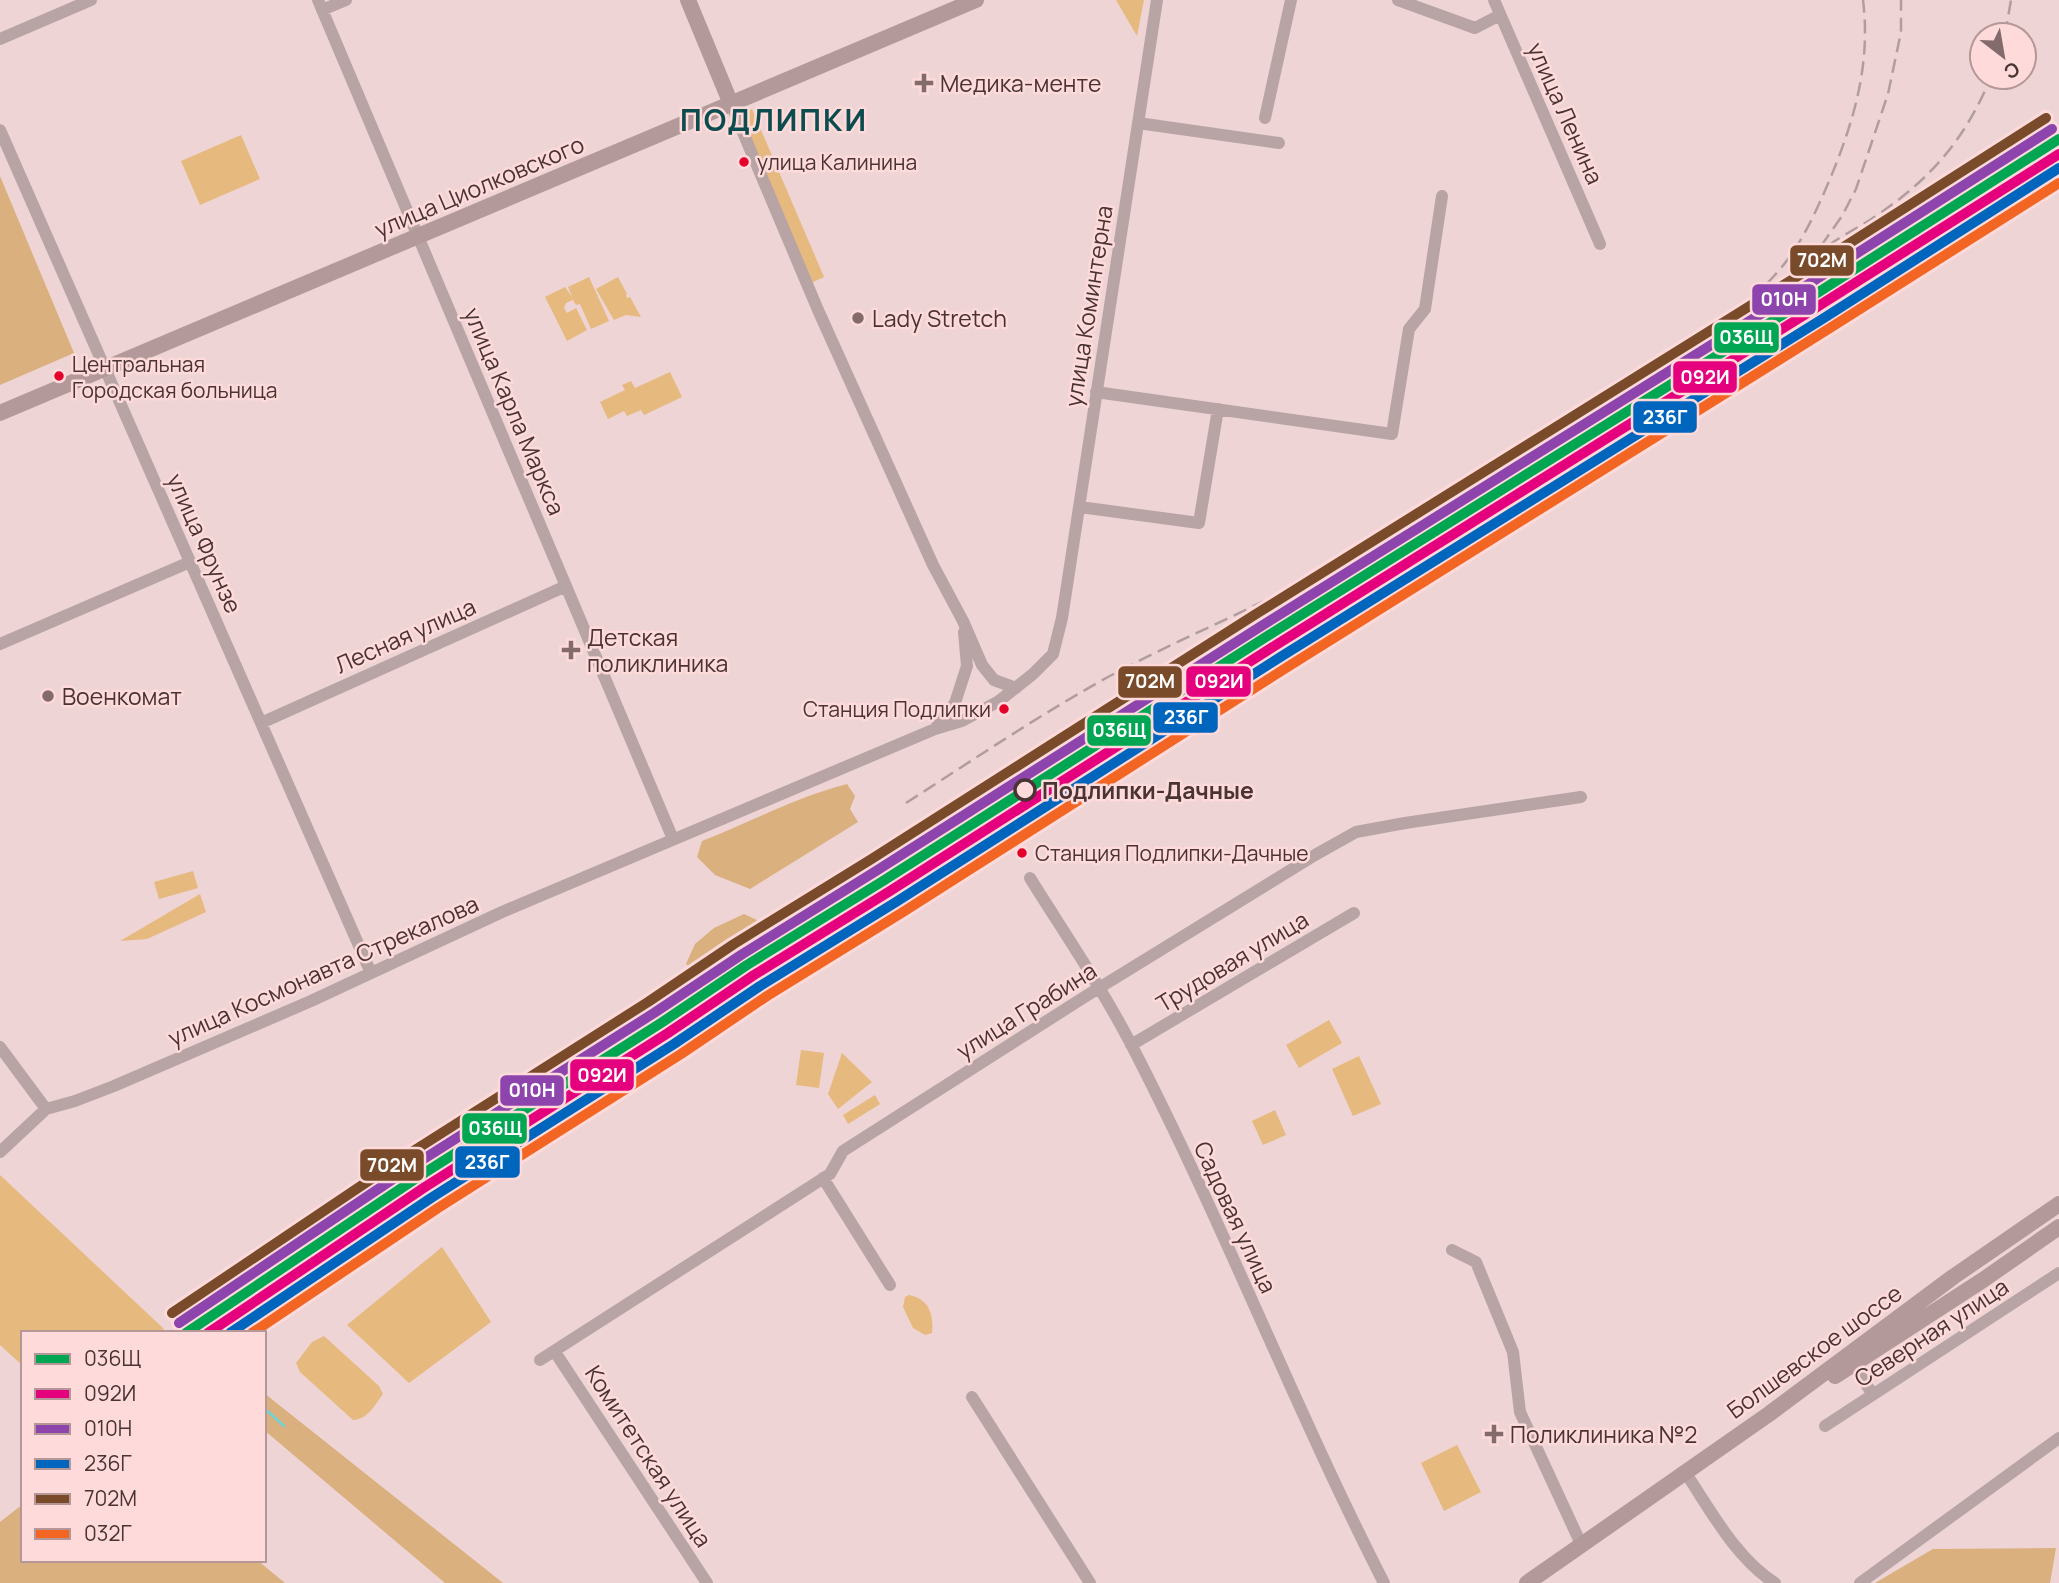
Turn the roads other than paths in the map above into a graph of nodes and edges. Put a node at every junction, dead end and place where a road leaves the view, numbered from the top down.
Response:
1 (91, 0) edge
2 (346, 0) edge
3 (688, 0) edge
4 (976, 0) edge
5 (1157, 0) edge
6 (1291, 0) edge
7 (1398, 0) edge
8 (1494, 0) edge
9 (320, 5) edge
10 (1500, 15) junction
11 (0, 38) edge
12 (731, 104) junction
13 (1265, 118) dead end
14 (1138, 122) junction
15 (0, 130) edge
16 (1279, 143) dead end
17 (1442, 196) dead end
18 (418, 236) junction
19 (1600, 244) dead end
20 (105, 368) junction
21 (1096, 392) junction
22 (1218, 409) junction
23 (0, 413) edge
24 (1080, 507) junction
25 (190, 562) junction
26 (566, 586) junction
27 (963, 621) junction
28 (0, 644) edge
29 (1016, 688) junction
30 (954, 703) junction
31 (962, 720) junction
32 (261, 723) junction
33 (935, 729) junction
34 (1581, 797) dead end
35 (673, 839) junction
36 (1030, 878) dead end
37 (1354, 913) dead end
38 (371, 973) junction
39 (1099, 988) junction
40 (1131, 1045) junction
41 (0, 1047) edge
42 (46, 1109) junction
43 (0, 1152) edge
44 (823, 1178) junction
45 (2059, 1204) edge
46 (2059, 1227) edge
47 (1452, 1250) dead end
48 (2059, 1273) edge
49 (890, 1285) dead end
50 (555, 1352) junction
51 (540, 1360) dead end
52 (1854, 1365) junction
53 (1873, 1395) junction
54 (972, 1397) dead end
55 (1769, 1414) junction
56 (1825, 1426) dead end
57 (2059, 1438) edge
58 (1685, 1472) junction
59 (1581, 1544) junction
60 (707, 1583) edge
61 (1090, 1583) edge
62 (1384, 1583) edge
63 (1527, 1583) edge
64 (1775, 1583) edge
65 (1860, 1583) edge

1 - 11 street
2 - 9 street
3 - 12 main road
4 - 12 main road, улица Циолковского
5 - 14 street, улица Коминтерна
6 - 13 street
7 - 10 street
8 - 10 street, улица Ленина
9 - 18 street, улица Карла Маркса
10 - 19 street, улица Ленина
12 - 18 main road, улица Циолковского
12 - 27 street
14 - 16 street
14 - 21 street, улица Коминтерна
15 - 20 street, улица Фрунзе
17 - 22 street
18 - 20 main road, улица Циолковского
18 - 26 street, улица Карла Маркса
20 - 23 main road, улица Циолковского
20 - 25 street, улица Фрунзе
21 - 22 street
21 - 24 street, улица Коминтерна
22 - 24 street
24 - 29 street, улица Коминтерна
25 - 28 street
25 - 32 street, улица Фрунзе
26 - 32 street, Лесная улица
26 - 35 street, улица Карла Маркса
27 - 29 street
27 - 30 street
29 - 31 street, улица Коминтерна
30 - 31 street
30 - 33 street
31 - 33 street, улица Коминтерна
32 - 38 street, улица Фрунзе
33 - 35 street, улица Космонавта Стрекалова
34 - 39 street, улица Грабина
35 - 38 street, улица Космонавта Стрекалова
36 - 39 street, Садовая улица
37 - 40 street, Трудовая улица
38 - 42 street, улица Космонавта Стрекалова
39 - 40 street, Садовая улица
39 - 44 street, улица Грабина
40 - 62 street, Садовая улица
41 - 42 street
42 - 43 street, улица Космонавта Стрекалова
44 - 49 street
44 - 50 street, улица Грабина
45 - 55 main road, Болшевское шоссе
46 - 52 main road
47 - 59 street
48 - 53 street, Северная улица
50 - 51 street, улица Грабина
50 - 60 street, Комитетская улица
52 - 53 street
52 - 55 main road
53 - 56 street, Северная улица
54 - 61 street
55 - 58 main road, Болшевское шоссе
57 - 65 street
58 - 59 main road, Болшевское шоссе
58 - 64 street
59 - 63 main road, Болшевское шоссе

